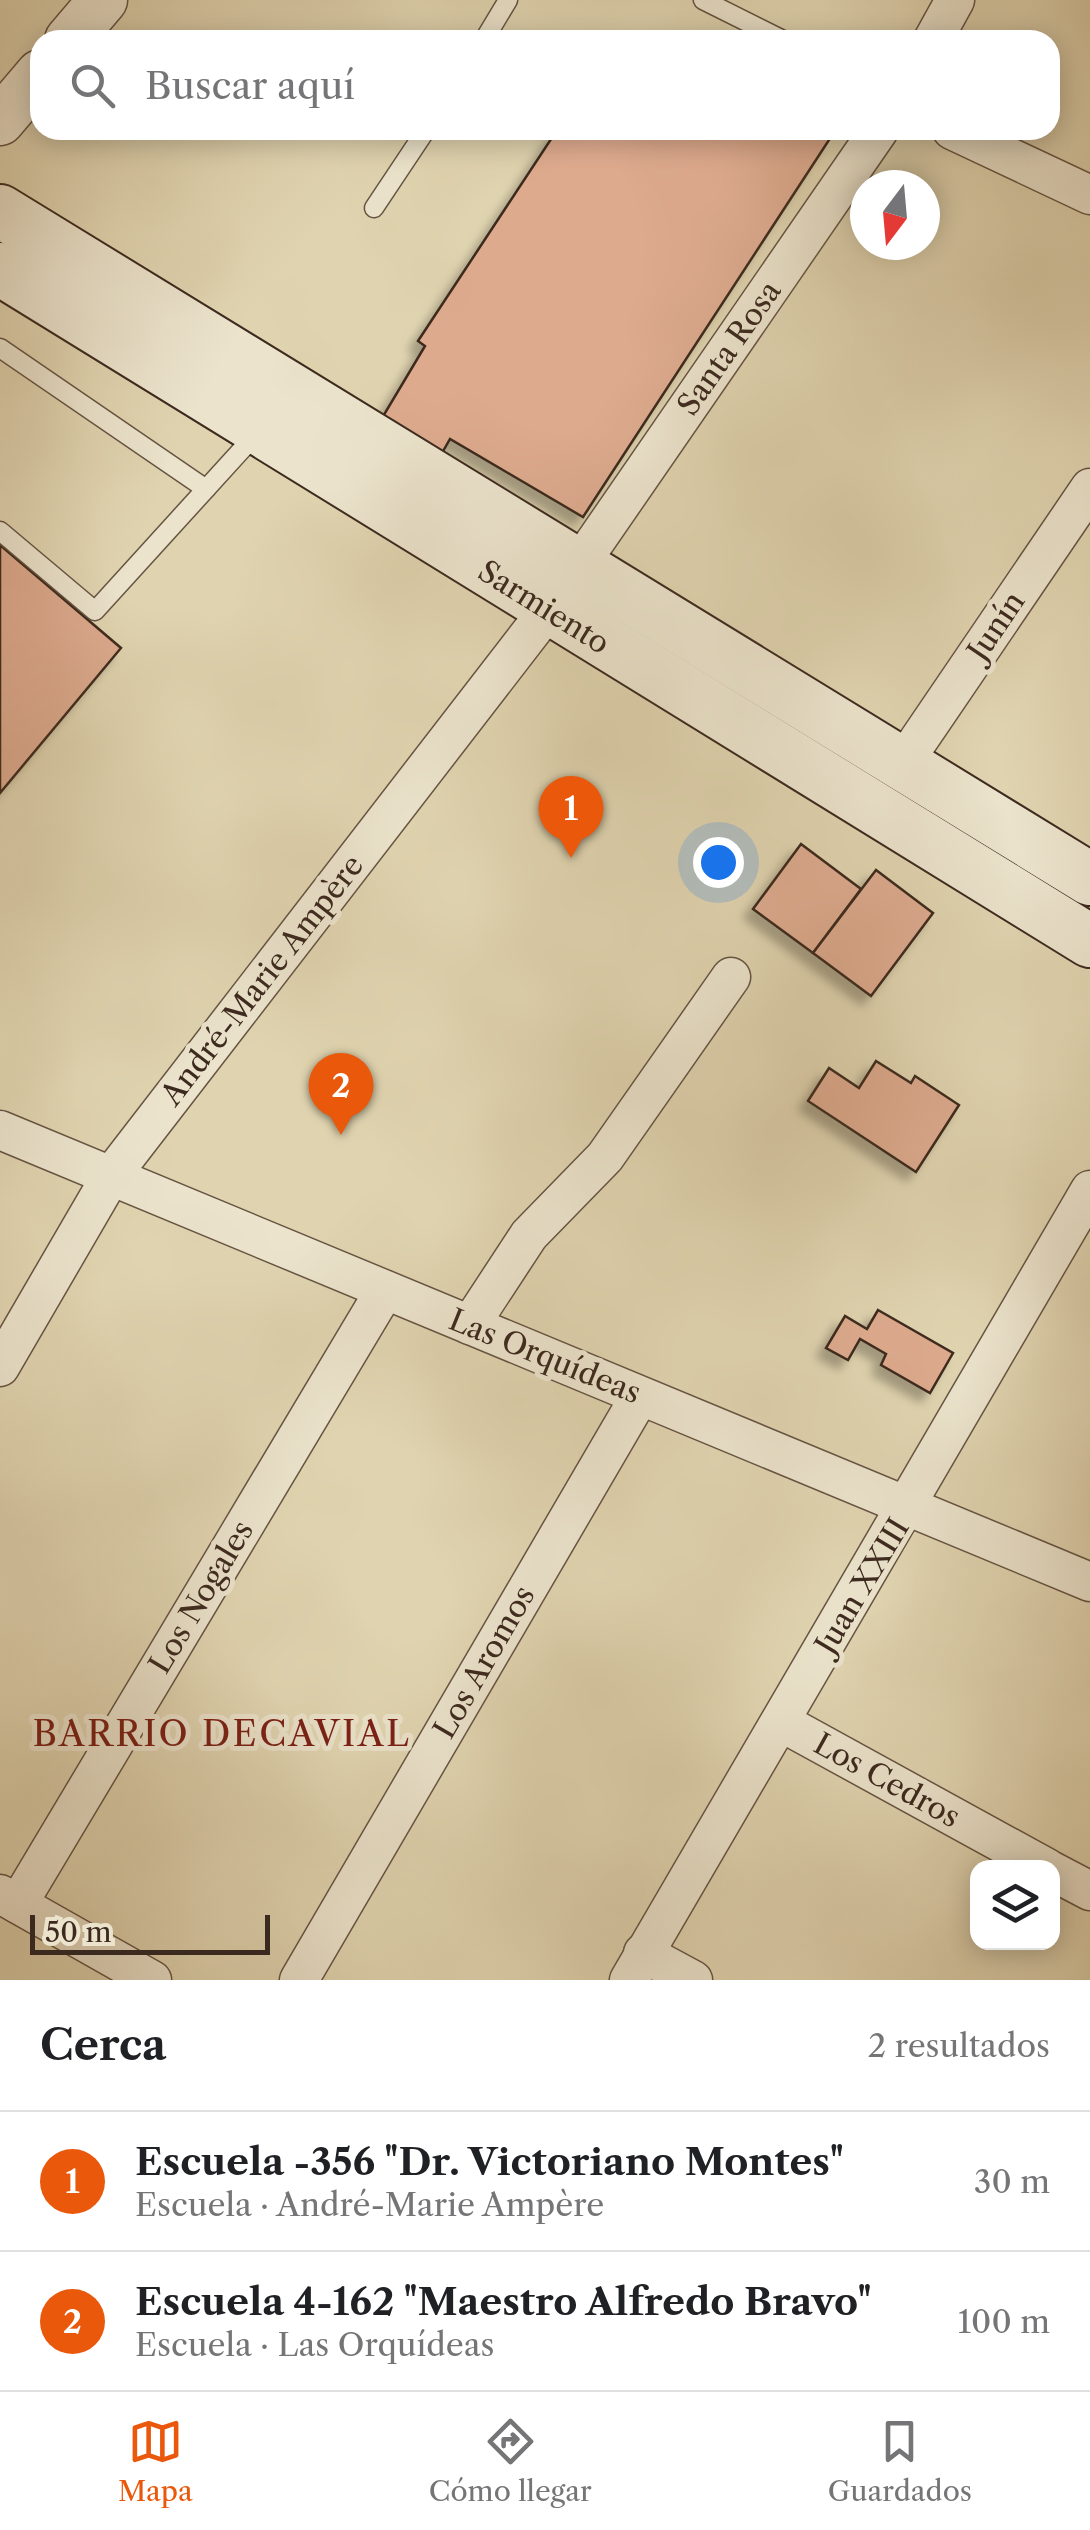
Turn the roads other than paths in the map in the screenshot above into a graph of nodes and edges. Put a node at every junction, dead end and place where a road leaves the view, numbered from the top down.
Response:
1 (103, 0) edge
2 (508, 0) edge
3 (703, 0) edge
4 (955, 0) edge
5 (78, 30) edge
6 (490, 30) edge
7 (762, 30) edge
8 (938, 30) edge
9 (30, 86) edge
10 (0, 121) edge
11 (419, 140) edge
12 (872, 140) edge
13 (973, 140) edge
14 (1090, 195) edge
15 (374, 208) dead end
16 (0, 211) edge
17 (0, 269) edge
18 (0, 348) edge
19 (259, 430) junction
20 (1090, 488) edge
21 (206, 489) junction
22 (0, 531) edge
23 (578, 566) junction
24 (548, 610) junction
25 (903, 763) junction
26 (1090, 879) edge
27 (1090, 941) edge
28 (730, 977) dead end
29 (0, 1130) edge
30 (111, 1176) junction
31 (1090, 1190) edge
32 (385, 1290) junction
33 (470, 1326) junction
34 (0, 1367) edge
35 (640, 1396) junction
36 (909, 1507) junction
37 (1090, 1582) edge
38 (780, 1722) junction
39 (1033, 1860) edge
40 (1060, 1874) edge
41 (1090, 1891) edge
42 (9, 1899) edge
43 (636, 1967) edge
44 (152, 1980) edge
45 (299, 1980) edge
46 (693, 1980) edge

1 - 5 street
2 - 6 lane
3 - 7 lane
4 - 8 street
9 - 10 street
11 - 15 lane
12 - 23 street, Santa Rosa
13 - 14 street
16 - 23 main road, Sarmiento
17 - 19 main road, Sarmiento
18 - 21 lane
19 - 21 lane
19 - 24 main road, Sarmiento
20 - 25 street, Junín
21 - 22 lane
23 - 24 street, Santa Rosa
23 - 25 main road, Sarmiento
24 - 27 main road, Sarmiento
24 - 30 street, André-Marie Ampère
25 - 26 main road, Sarmiento
28 - 33 street
29 - 30 street, Las Orquídeas
30 - 32 street, Las Orquídeas
30 - 34 street, André-Marie Ampère
31 - 36 street, Juan XXIII
32 - 33 street, Las Orquídeas
32 - 42 street, Los Nogales
33 - 35 street, Las Orquídeas
35 - 36 street, Las Orquídeas
35 - 45 street, Los Aromos
36 - 37 street, Las Orquídeas
36 - 38 street, Juan XXIII
38 - 39 street, Los Cedros
38 - 43 street, Juan XXIII
40 - 41 street, Los Cedros
42 - 44 street
43 - 46 street

